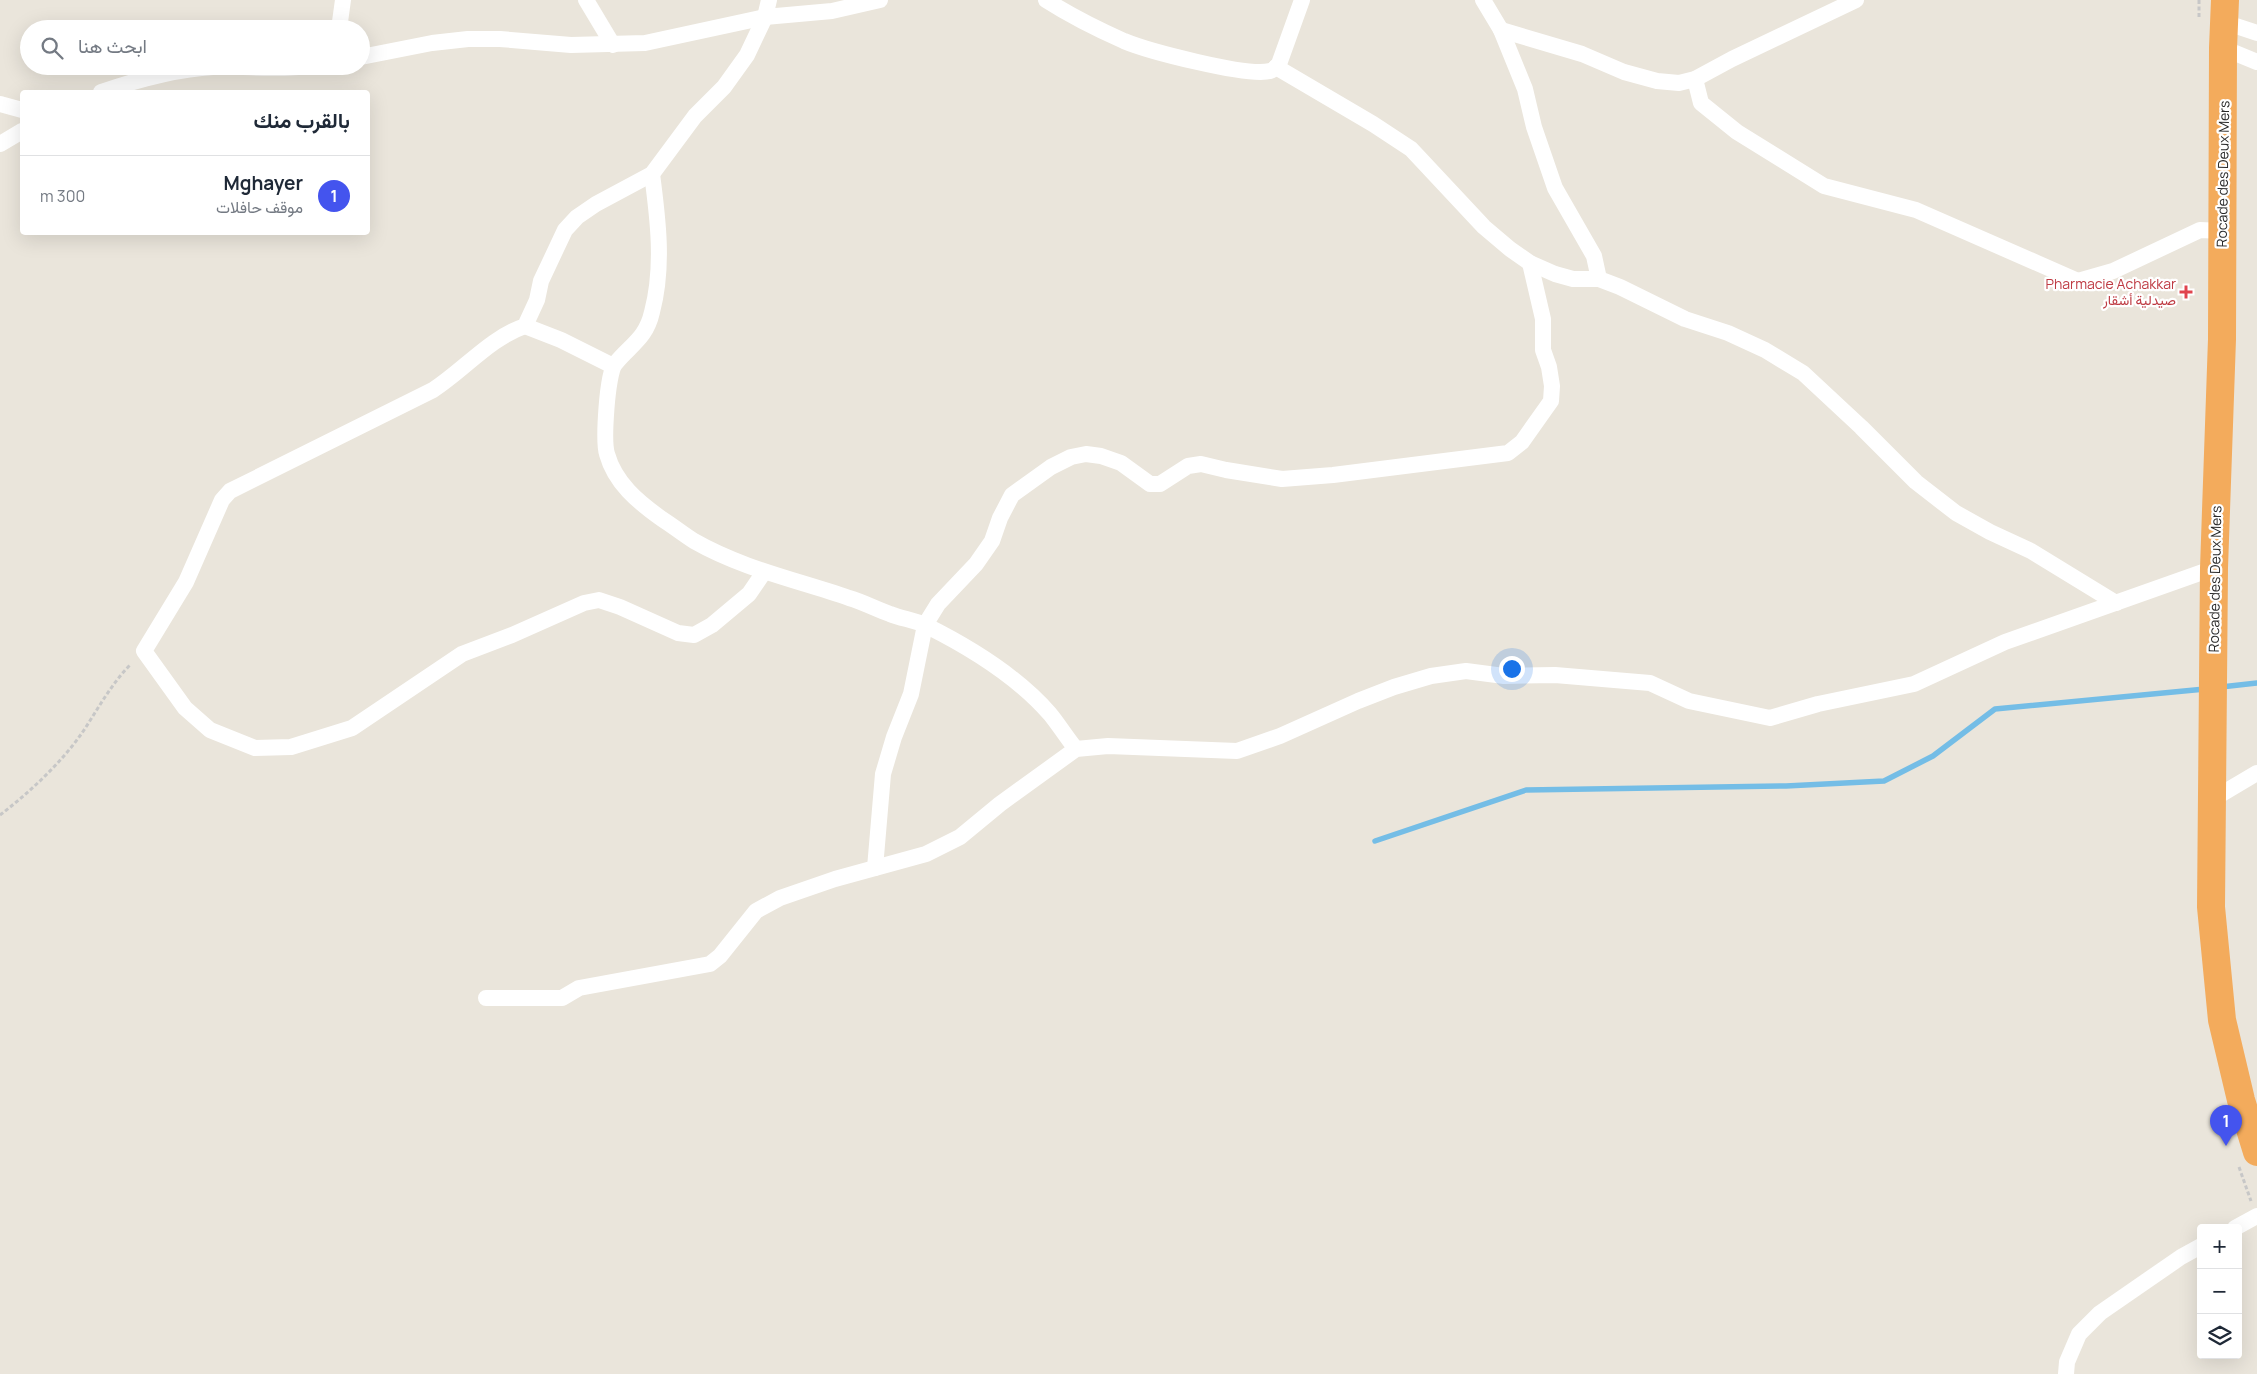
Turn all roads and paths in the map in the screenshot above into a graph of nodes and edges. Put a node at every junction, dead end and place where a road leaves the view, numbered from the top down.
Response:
1 (343, 0) edge
2 (586, 0) edge
3 (769, 0) edge
4 (880, 0) edge
5 (1046, 0) edge
6 (1302, 0) edge
7 (1483, 0) edge
8 (1856, 0) edge
9 (766, 17) junction
10 (340, 20) edge
11 (2224, 23) edge
12 (1501, 30) junction
13 (2257, 32) edge
14 (613, 45) junction
15 (370, 55) edge
16 (2257, 62) edge
17 (1276, 67) junction
18 (166, 75) edge
19 (1695, 80) junction
20 (108, 90) edge
21 (0, 104) edge
22 (20, 109) edge
23 (20, 132) edge
24 (0, 144) edge
25 (652, 174) junction
26 (2222, 231) junction
27 (1530, 264) junction
28 (1599, 279) junction
29 (525, 326) junction
30 (613, 366) junction
31 (2214, 568) junction
32 (764, 572) junction
33 (2116, 603) junction
34 (924, 625) junction
35 (144, 651) junction
36 (1076, 749) junction
37 (2257, 773) edge
38 (2213, 799) junction
39 (0, 815) edge
40 (875, 868) junction
41 (486, 998) dead end
42 (2257, 1152) edge
43 (2257, 1216) edge
44 (2242, 1224) edge
45 (2197, 1248) edge
46 (2066, 1374) edge

1 - 10 street
2 - 14 street
3 - 9 street
4 - 9 street
5 - 17 street
6 - 17 street
7 - 12 street
8 - 19 street
9 - 14 street
9 - 25 street
11 - 13 street
11 - 16 street
11 - 26 highway, Rocade des Deux Mers
12 - 19 street
12 - 28 street
14 - 15 street
17 - 27 street
18 - 20 street
19 - 26 street
21 - 22 street
23 - 24 street
25 - 29 street
25 - 30 street
26 - 31 highway, Rocade des Deux Mers
27 - 28 street
27 - 34 street
28 - 33 street
29 - 30 street
29 - 35 street
30 - 32 street
31 - 33 street
31 - 38 highway, Rocade des Deux Mers
32 - 34 street
32 - 35 street
33 - 36 street
34 - 36 street
34 - 40 street
35 - 39 path
36 - 40 street
37 - 38 street
38 - 42 highway, Rocade des Deux Mers
40 - 41 street
43 - 44 street
45 - 46 street

